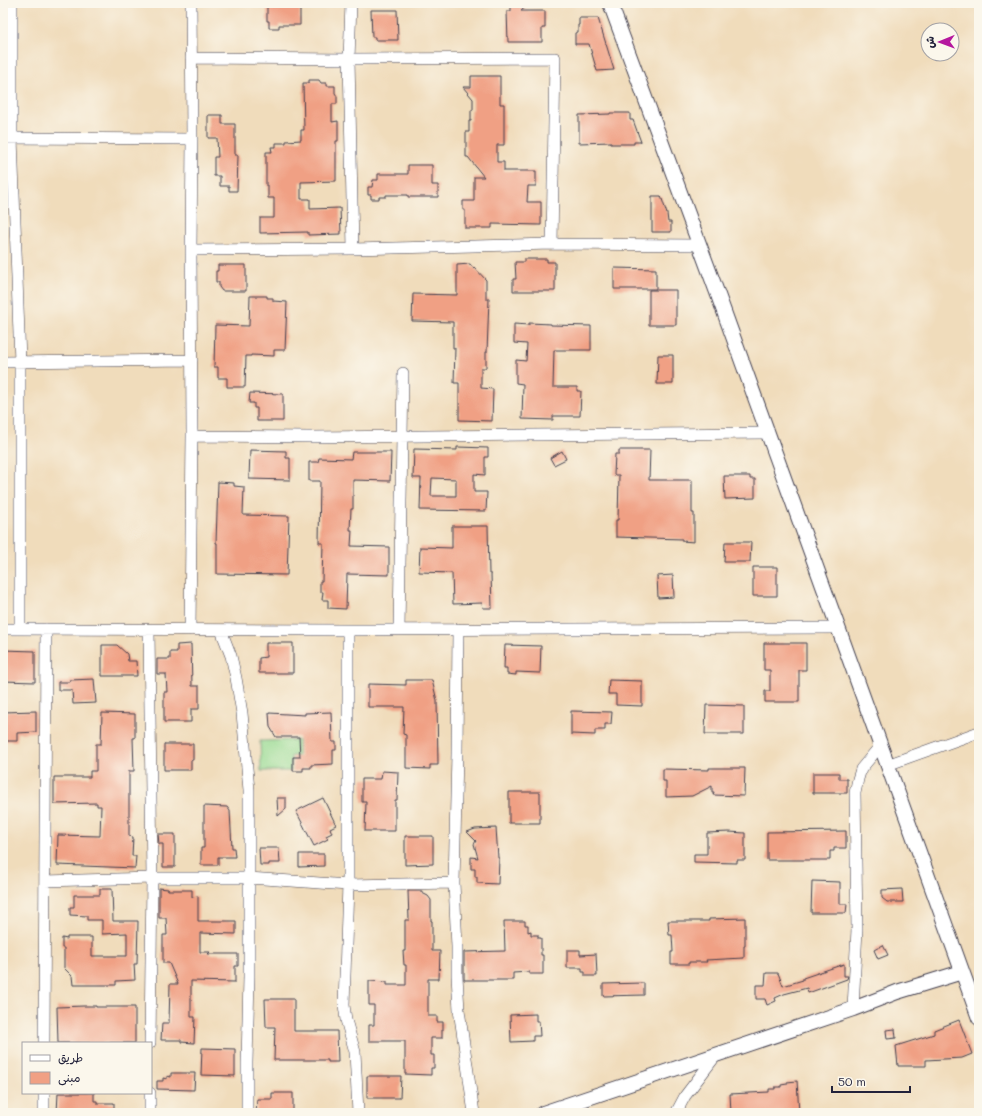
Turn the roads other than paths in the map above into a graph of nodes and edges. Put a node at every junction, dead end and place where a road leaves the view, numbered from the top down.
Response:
1 (12, 3) edge
2 (191, 3) edge
3 (351, 3) edge
4 (610, 3) edge
5 (191, 58) junction
6 (350, 59) junction
7 (7, 138) edge
8 (192, 139) junction
9 (552, 244) junction
10 (699, 245) junction
11 (353, 249) junction
12 (191, 250) junction
13 (192, 360) junction
14 (3, 362) edge
15 (20, 362) junction
16 (403, 373) dead end
17 (767, 433) junction
18 (192, 436) junction
19 (401, 436) junction
20 (837, 628) junction
21 (3, 629) edge
22 (20, 629) junction
23 (46, 629) junction
24 (149, 630) junction
25 (190, 630) junction
26 (221, 630) junction
27 (348, 630) junction
28 (399, 630) junction
29 (458, 630) junction
30 (979, 732) edge
31 (880, 746) junction
32 (887, 765) junction
33 (152, 878) junction
34 (249, 878) junction
35 (45, 881) junction
36 (454, 883) junction
37 (348, 885) junction
38 (962, 972) junction
39 (853, 1010) junction
40 (979, 1018) edge
41 (44, 1042) edge
42 (150, 1042) edge
43 (717, 1054) junction
44 (44, 1094) edge
45 (150, 1094) edge
46 (44, 1113) edge
47 (150, 1113) edge
48 (248, 1113) edge
49 (358, 1113) edge
50 (474, 1113) edge
51 (543, 1113) edge
52 (676, 1113) edge

1 - 7 street
2 - 5 street
3 - 6 street
4 - 10 street
5 - 6 street
5 - 8 street
6 - 9 street
6 - 11 street
7 - 8 street
7 - 15 street
8 - 12 street
9 - 10 street
9 - 11 street
10 - 17 street
11 - 12 street
12 - 13 street
13 - 15 street
13 - 18 street
14 - 15 street
15 - 22 street
16 - 19 street
17 - 19 street
17 - 20 street
18 - 19 street
18 - 25 street
19 - 28 street
20 - 29 street
20 - 31 street
21 - 22 street
22 - 23 street
23 - 24 street
23 - 35 street
24 - 25 street
24 - 33 street
25 - 26 street
26 - 27 street
26 - 34 street
27 - 28 street
27 - 37 street
28 - 29 street
29 - 36 street
30 - 32 street
31 - 32 street
31 - 39 street
32 - 38 street
33 - 34 street
33 - 35 street
33 - 42 street
34 - 37 street
34 - 48 street
35 - 41 street
36 - 37 street
36 - 50 street
37 - 49 street
38 - 39 street
38 - 40 street
39 - 43 street
43 - 51 street
43 - 52 street
44 - 46 street
45 - 47 street

